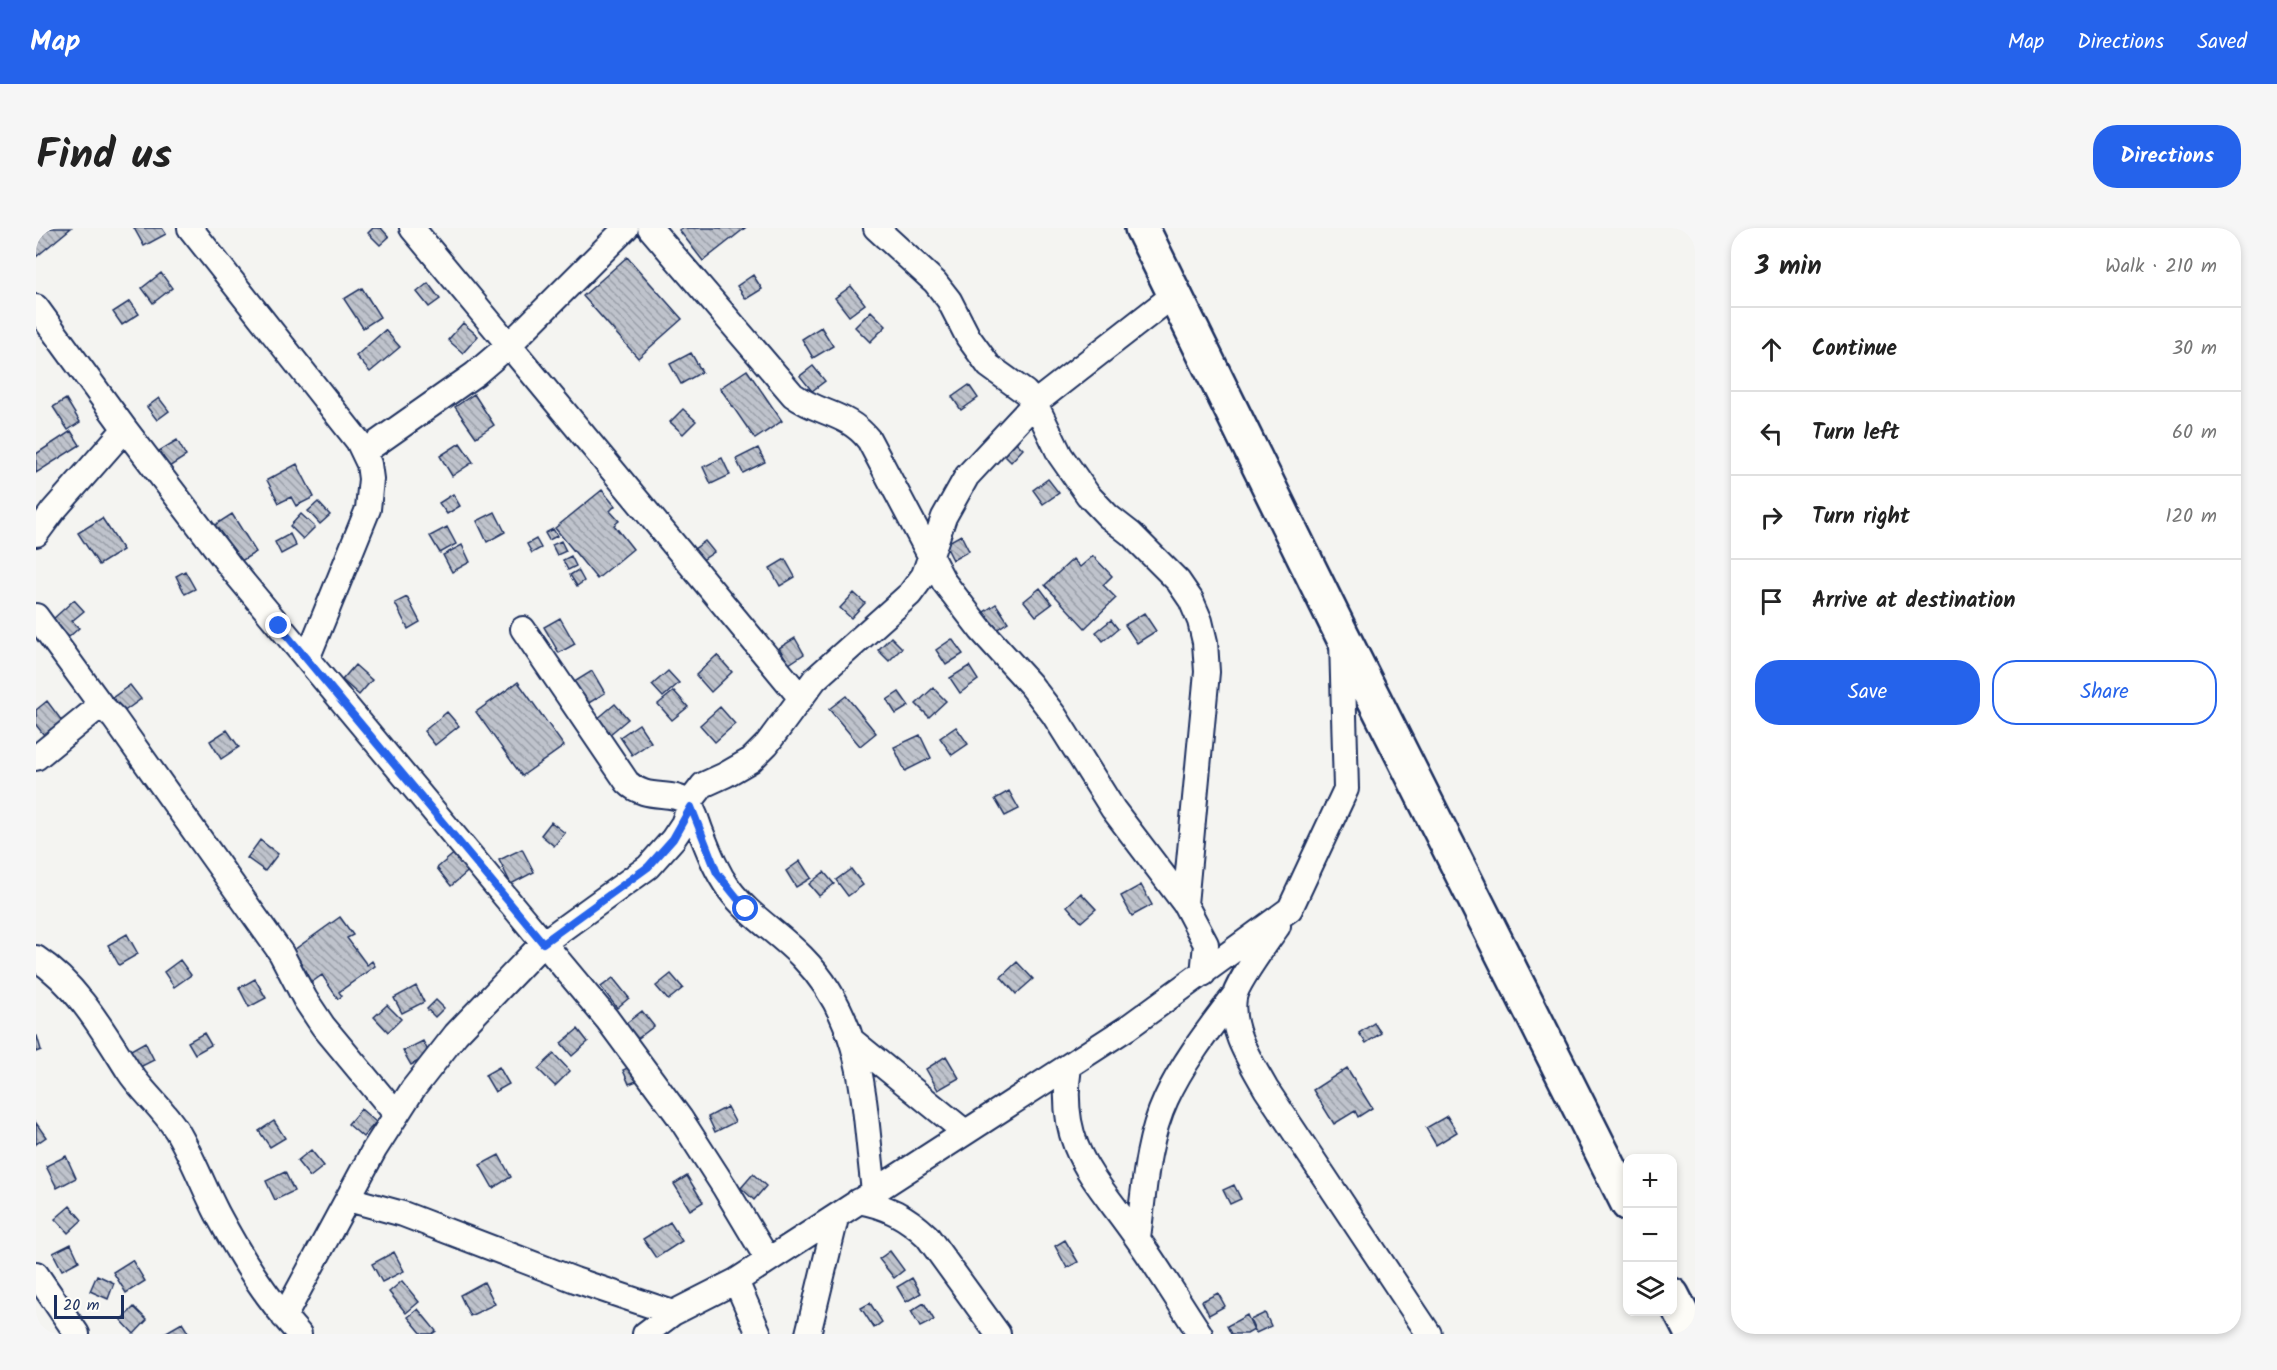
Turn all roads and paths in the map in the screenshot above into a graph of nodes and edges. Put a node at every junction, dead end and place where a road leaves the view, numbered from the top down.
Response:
1 (190, 228) edge
2 (412, 228) edge
3 (626, 228) edge
4 (650, 228) edge
5 (876, 228) edge
6 (1142, 228) edge
7 (1175, 294) junction
8 (36, 307) edge
9 (509, 345) junction
10 (1035, 403) junction
11 (125, 429) junction
12 (364, 452) junction
13 (36, 534) edge
14 (931, 560) junction
15 (36, 616) edge
16 (523, 629) dead end
17 (1342, 635) junction
18 (307, 659) junction
19 (801, 698) junction
20 (101, 705) junction
21 (36, 758) edge
22 (691, 807) junction
23 (1185, 904) junction
24 (1290, 909) junction
25 (543, 943) junction
26 (36, 958) edge
27 (1203, 974) junction
28 (1234, 996) junction
29 (854, 1042) junction
30 (1069, 1066) junction
31 (396, 1114) junction
32 (965, 1132) junction
33 (1623, 1194) edge
34 (866, 1196) junction
35 (348, 1199) junction
36 (836, 1218) junction
37 (1138, 1238) junction
38 (768, 1260) junction
39 (36, 1274) edge
40 (736, 1281) junction
41 (1677, 1304) edge
42 (673, 1313) junction
43 (291, 1325) edge
44 (77, 1334) edge
45 (645, 1334) edge
46 (759, 1334) edge
47 (808, 1334) edge
48 (998, 1334) edge
49 (1200, 1334) edge
50 (1429, 1334) edge
51 (1692, 1334) edge

1 - 12 street
2 - 9 street
3 - 9 street
4 - 14 street
5 - 10 street
6 - 7 street
7 - 10 street
7 - 17 street
8 - 11 street
9 - 12 street
9 - 19 street
10 - 14 street
10 - 23 street
11 - 13 street
11 - 18 street
12 - 18 street
14 - 19 street
14 - 23 street
15 - 20 street
16 - 22 street
17 - 24 street
17 - 33 street
18 - 25 street
19 - 22 street
20 - 21 street
20 - 31 street
22 - 25 street
22 - 29 street
23 - 27 street
24 - 27 street
24 - 28 street
25 - 31 street
25 - 38 street
26 - 43 street
27 - 30 street
28 - 37 street
28 - 50 street
29 - 32 street
29 - 34 street
30 - 32 street
30 - 37 street
31 - 35 street
32 - 34 street
34 - 36 street
34 - 48 street
35 - 42 street
35 - 43 street
36 - 38 street
36 - 47 street
37 - 49 street
38 - 40 street
39 - 44 street
40 - 42 street
40 - 46 street
41 - 51 street
42 - 45 street

